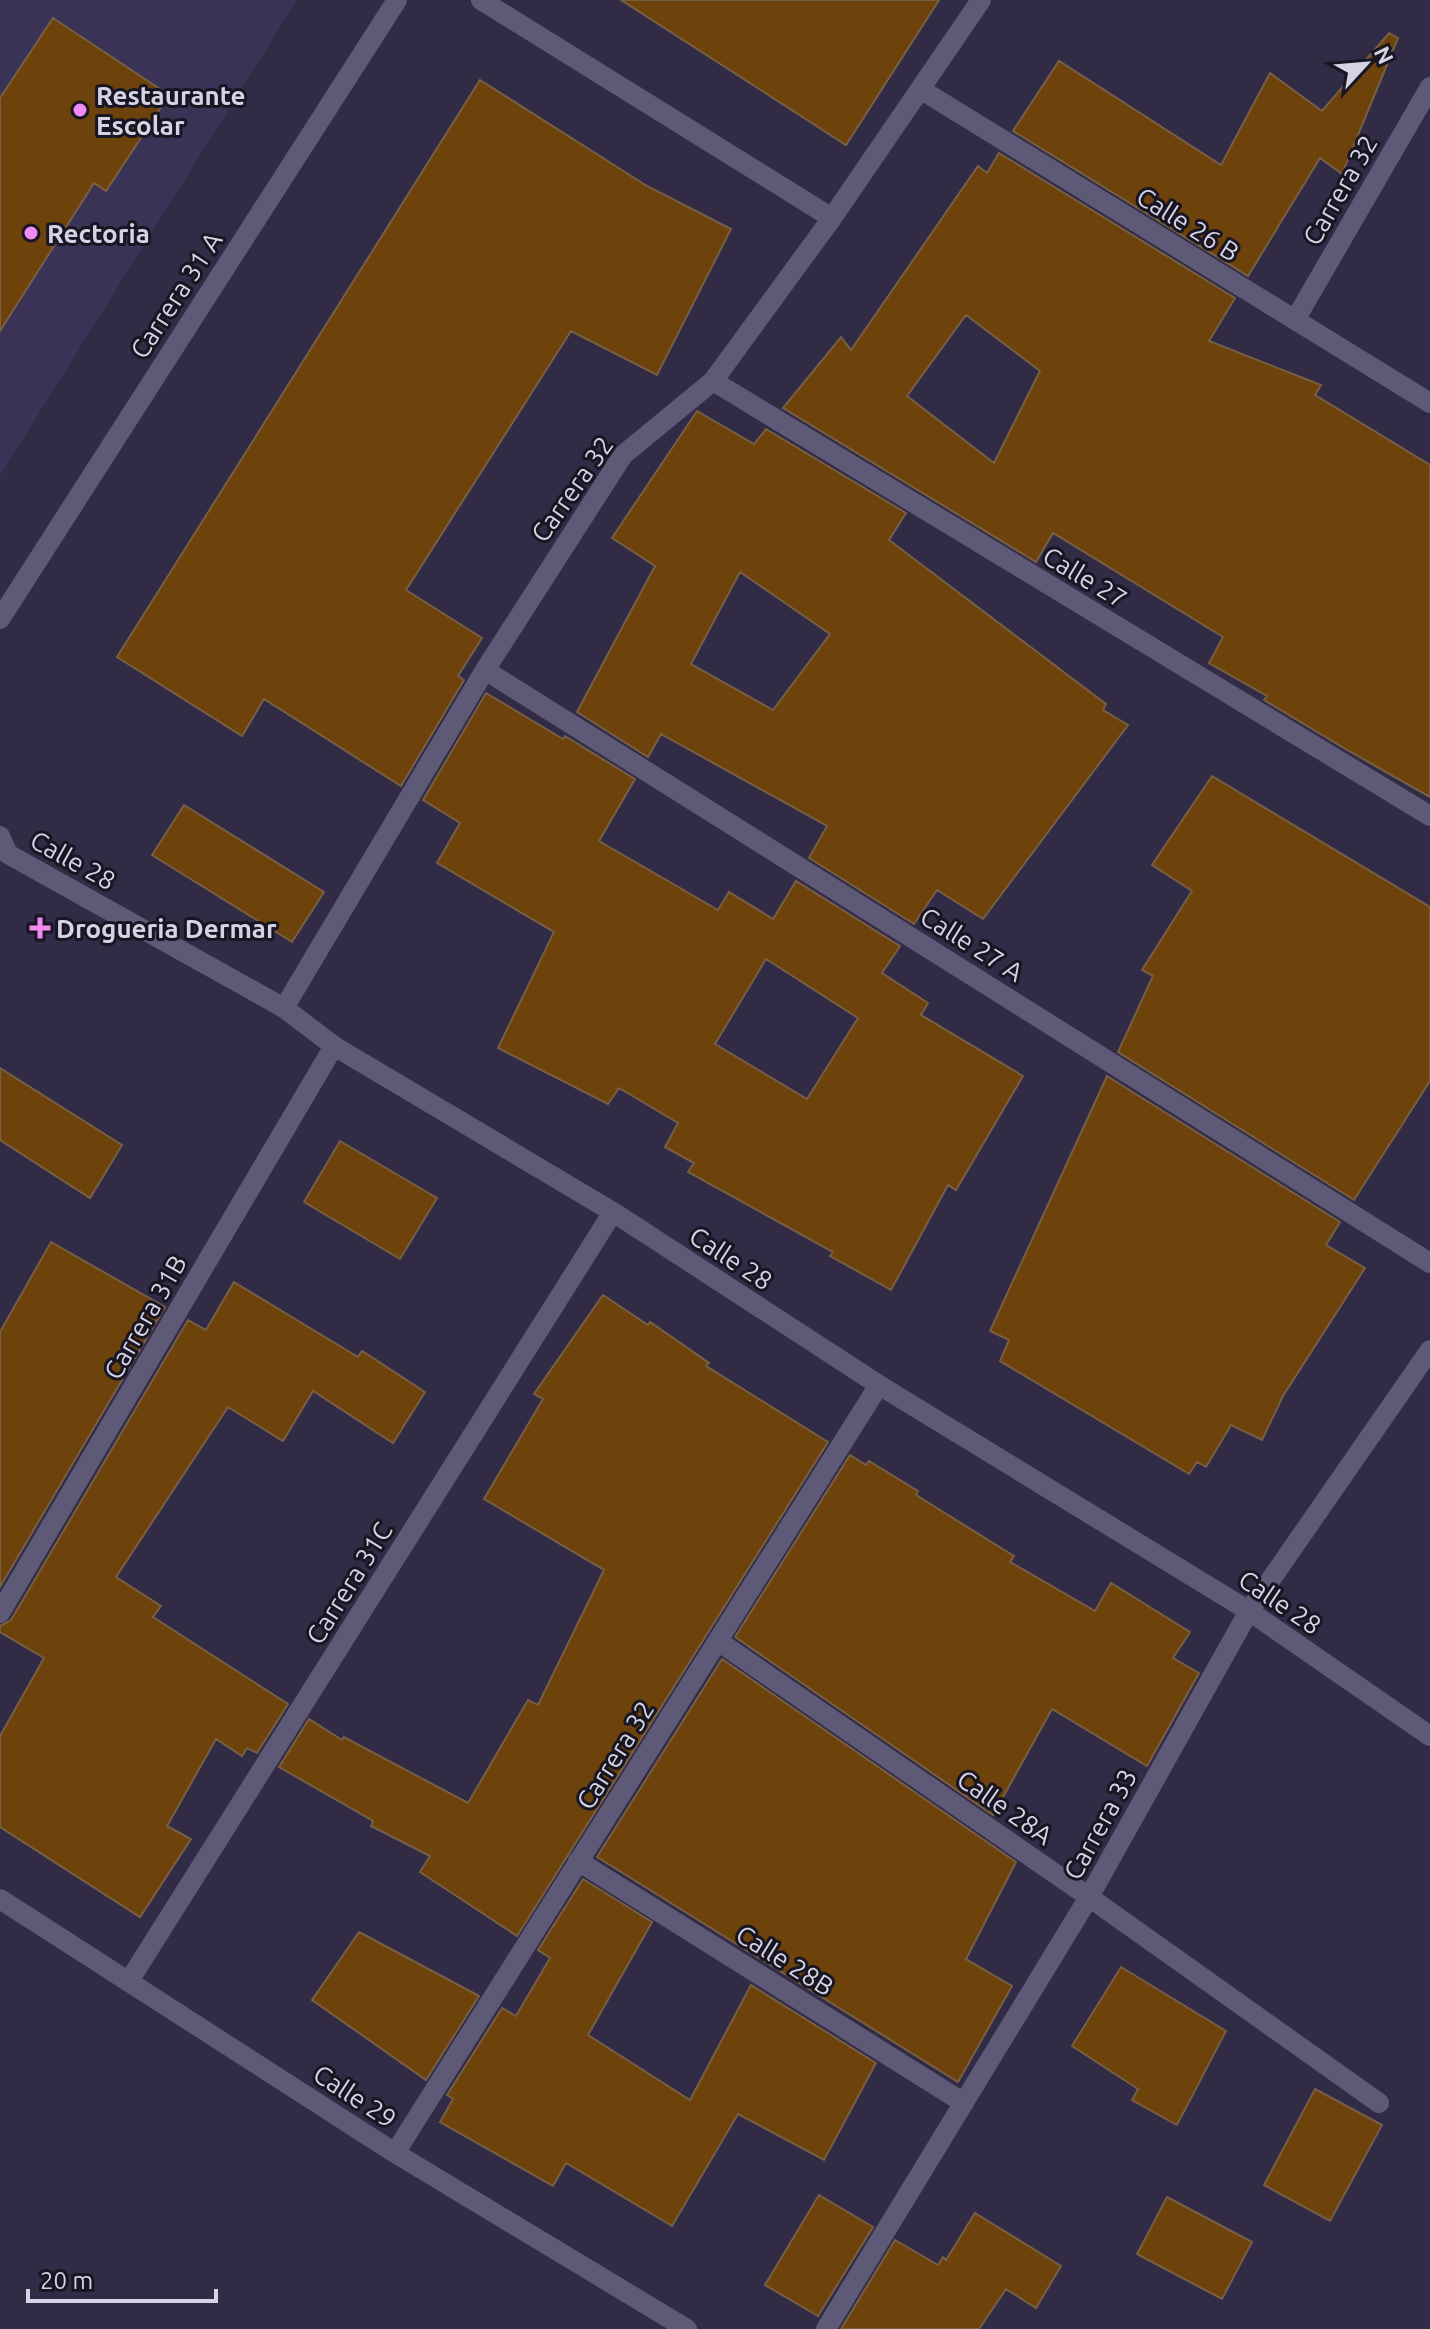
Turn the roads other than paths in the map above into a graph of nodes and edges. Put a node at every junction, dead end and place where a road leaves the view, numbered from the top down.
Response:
1 (397, 0) edge
2 (481, 0) edge
3 (981, 0) edge
4 (1430, 87) edge
5 (920, 89) junction
6 (832, 218) junction
7 (1295, 320) junction
8 (713, 381) junction
9 (1430, 403) edge
10 (0, 619) edge
11 (485, 670) junction
12 (1430, 816) edge
13 (3, 854) edge
14 (284, 1008) junction
15 (334, 1046) junction
16 (613, 1212) junction
17 (1430, 1263) edge
18 (1430, 1350) edge
19 (879, 1385) junction
20 (1249, 1611) junction
21 (0, 1613) edge
22 (718, 1641) junction
23 (1430, 1736) edge
24 (578, 1861) junction
25 (1089, 1897) junction
26 (0, 1899) edge
27 (129, 1981) junction
28 (964, 2103) junction
29 (1379, 2103) dead end
30 (395, 2153) junction
31 (687, 2329) edge
32 (826, 2329) edge

1 - 10 street, Carrera 31 A
2 - 6 street
3 - 5 street, Carrera 32
4 - 7 street, Carrera 32
5 - 6 street, Carrera 32
5 - 7 street, Calle 26 B
6 - 8 street, Carrera 32
7 - 9 street, Calle 26 B
8 - 11 street, Carrera 32
8 - 12 street, Calle 27
11 - 14 street, Carrera 32
11 - 17 street, Calle 27 A
13 - 14 street, Calle 28
14 - 15 street, Calle 28
15 - 16 street, Calle 28
15 - 21 street, Carrera 31B
16 - 19 street, Calle 28
16 - 27 street, Carrera 31C
18 - 20 street, Carrera 33
19 - 20 street, Calle 28
19 - 22 street, Carrera 32
20 - 23 street, Calle 28
20 - 25 street, Carrera 33
22 - 24 street, Carrera 32
22 - 25 street, Calle 28A
24 - 28 street, Calle 28B
24 - 30 street, Carrera 32
25 - 28 street, Carrera 33
25 - 29 street, Calle 28A
26 - 27 street, Calle 29
27 - 30 street, Calle 29
28 - 32 street, Carrera 33
30 - 31 street, Calle 29

